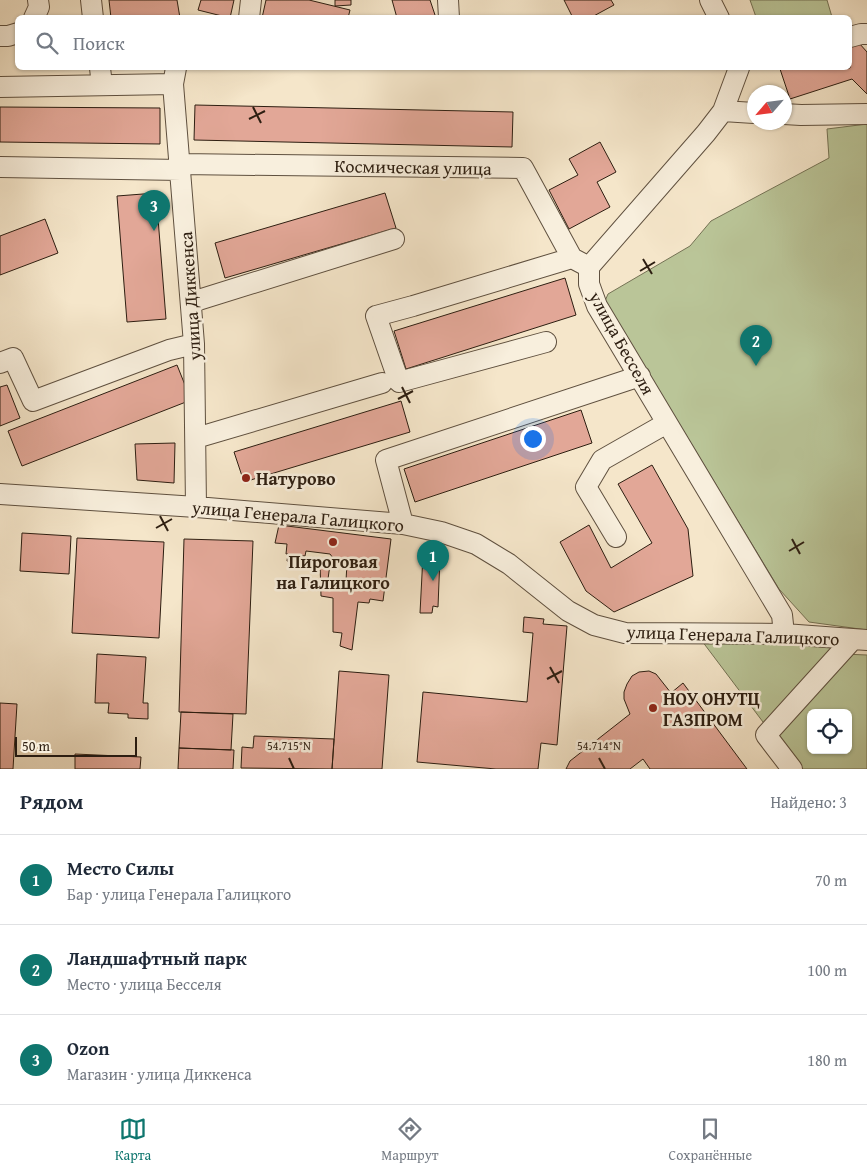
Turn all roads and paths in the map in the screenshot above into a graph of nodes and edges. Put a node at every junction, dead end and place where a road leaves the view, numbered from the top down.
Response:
1 (38, 0) edge
2 (91, 0) edge
3 (251, 0) edge
4 (448, 0) edge
5 (710, 0) edge
6 (35, 15) edge
7 (93, 15) edge
8 (250, 15) edge
9 (449, 15) edge
10 (718, 15) edge
11 (15, 34) edge
12 (867, 34) edge
13 (0, 36) edge
14 (852, 36) edge
15 (740, 70) edge
16 (101, 76) edge
17 (175, 76) edge
18 (0, 86) edge
19 (723, 112) junction
20 (747, 113) edge
21 (792, 114) edge
22 (867, 114) edge
23 (0, 167) edge
24 (181, 167) junction
25 (394, 239) dead end
26 (572, 258) junction
27 (589, 267) junction
28 (192, 302) junction
29 (546, 342) dead end
30 (194, 344) junction
31 (0, 363) edge
32 (640, 376) junction
33 (382, 383) dead end
34 (667, 423) junction
35 (196, 438) junction
36 (0, 494) edge
37 (196, 508) junction
38 (403, 524) junction
39 (616, 537) dead end
40 (784, 634) junction
41 (860, 640) edge
42 (792, 769) edge

1 - 6 street
2 - 7 street
3 - 8 street
4 - 9 street
5 - 10 street
11 - 13 street
12 - 14 street
15 - 19 street, улица Бесселя
16 - 17 street
16 - 18 street
17 - 24 street, улица Диккенса
19 - 20 street
19 - 27 street, улица Бесселя
21 - 22 street
23 - 24 street, Космическая улица
24 - 26 street, Космическая улица
24 - 28 street, улица Диккенса
25 - 28 street
26 - 27 street
26 - 29 street
27 - 32 street, улица Бесселя
28 - 30 street, улица Диккенса
30 - 31 street
30 - 35 street, улица Диккенса
32 - 34 street, улица Бесселя
32 - 38 street
33 - 35 street
34 - 39 street
34 - 40 street, улица Бесселя
35 - 37 street, улица Диккенса
36 - 37 street, улица Генерала Галицкого
37 - 38 street, улица Генерала Галицкого
38 - 40 street, улица Генерала Галицкого
40 - 41 street, улица Генерала Галицкого
41 - 42 street

